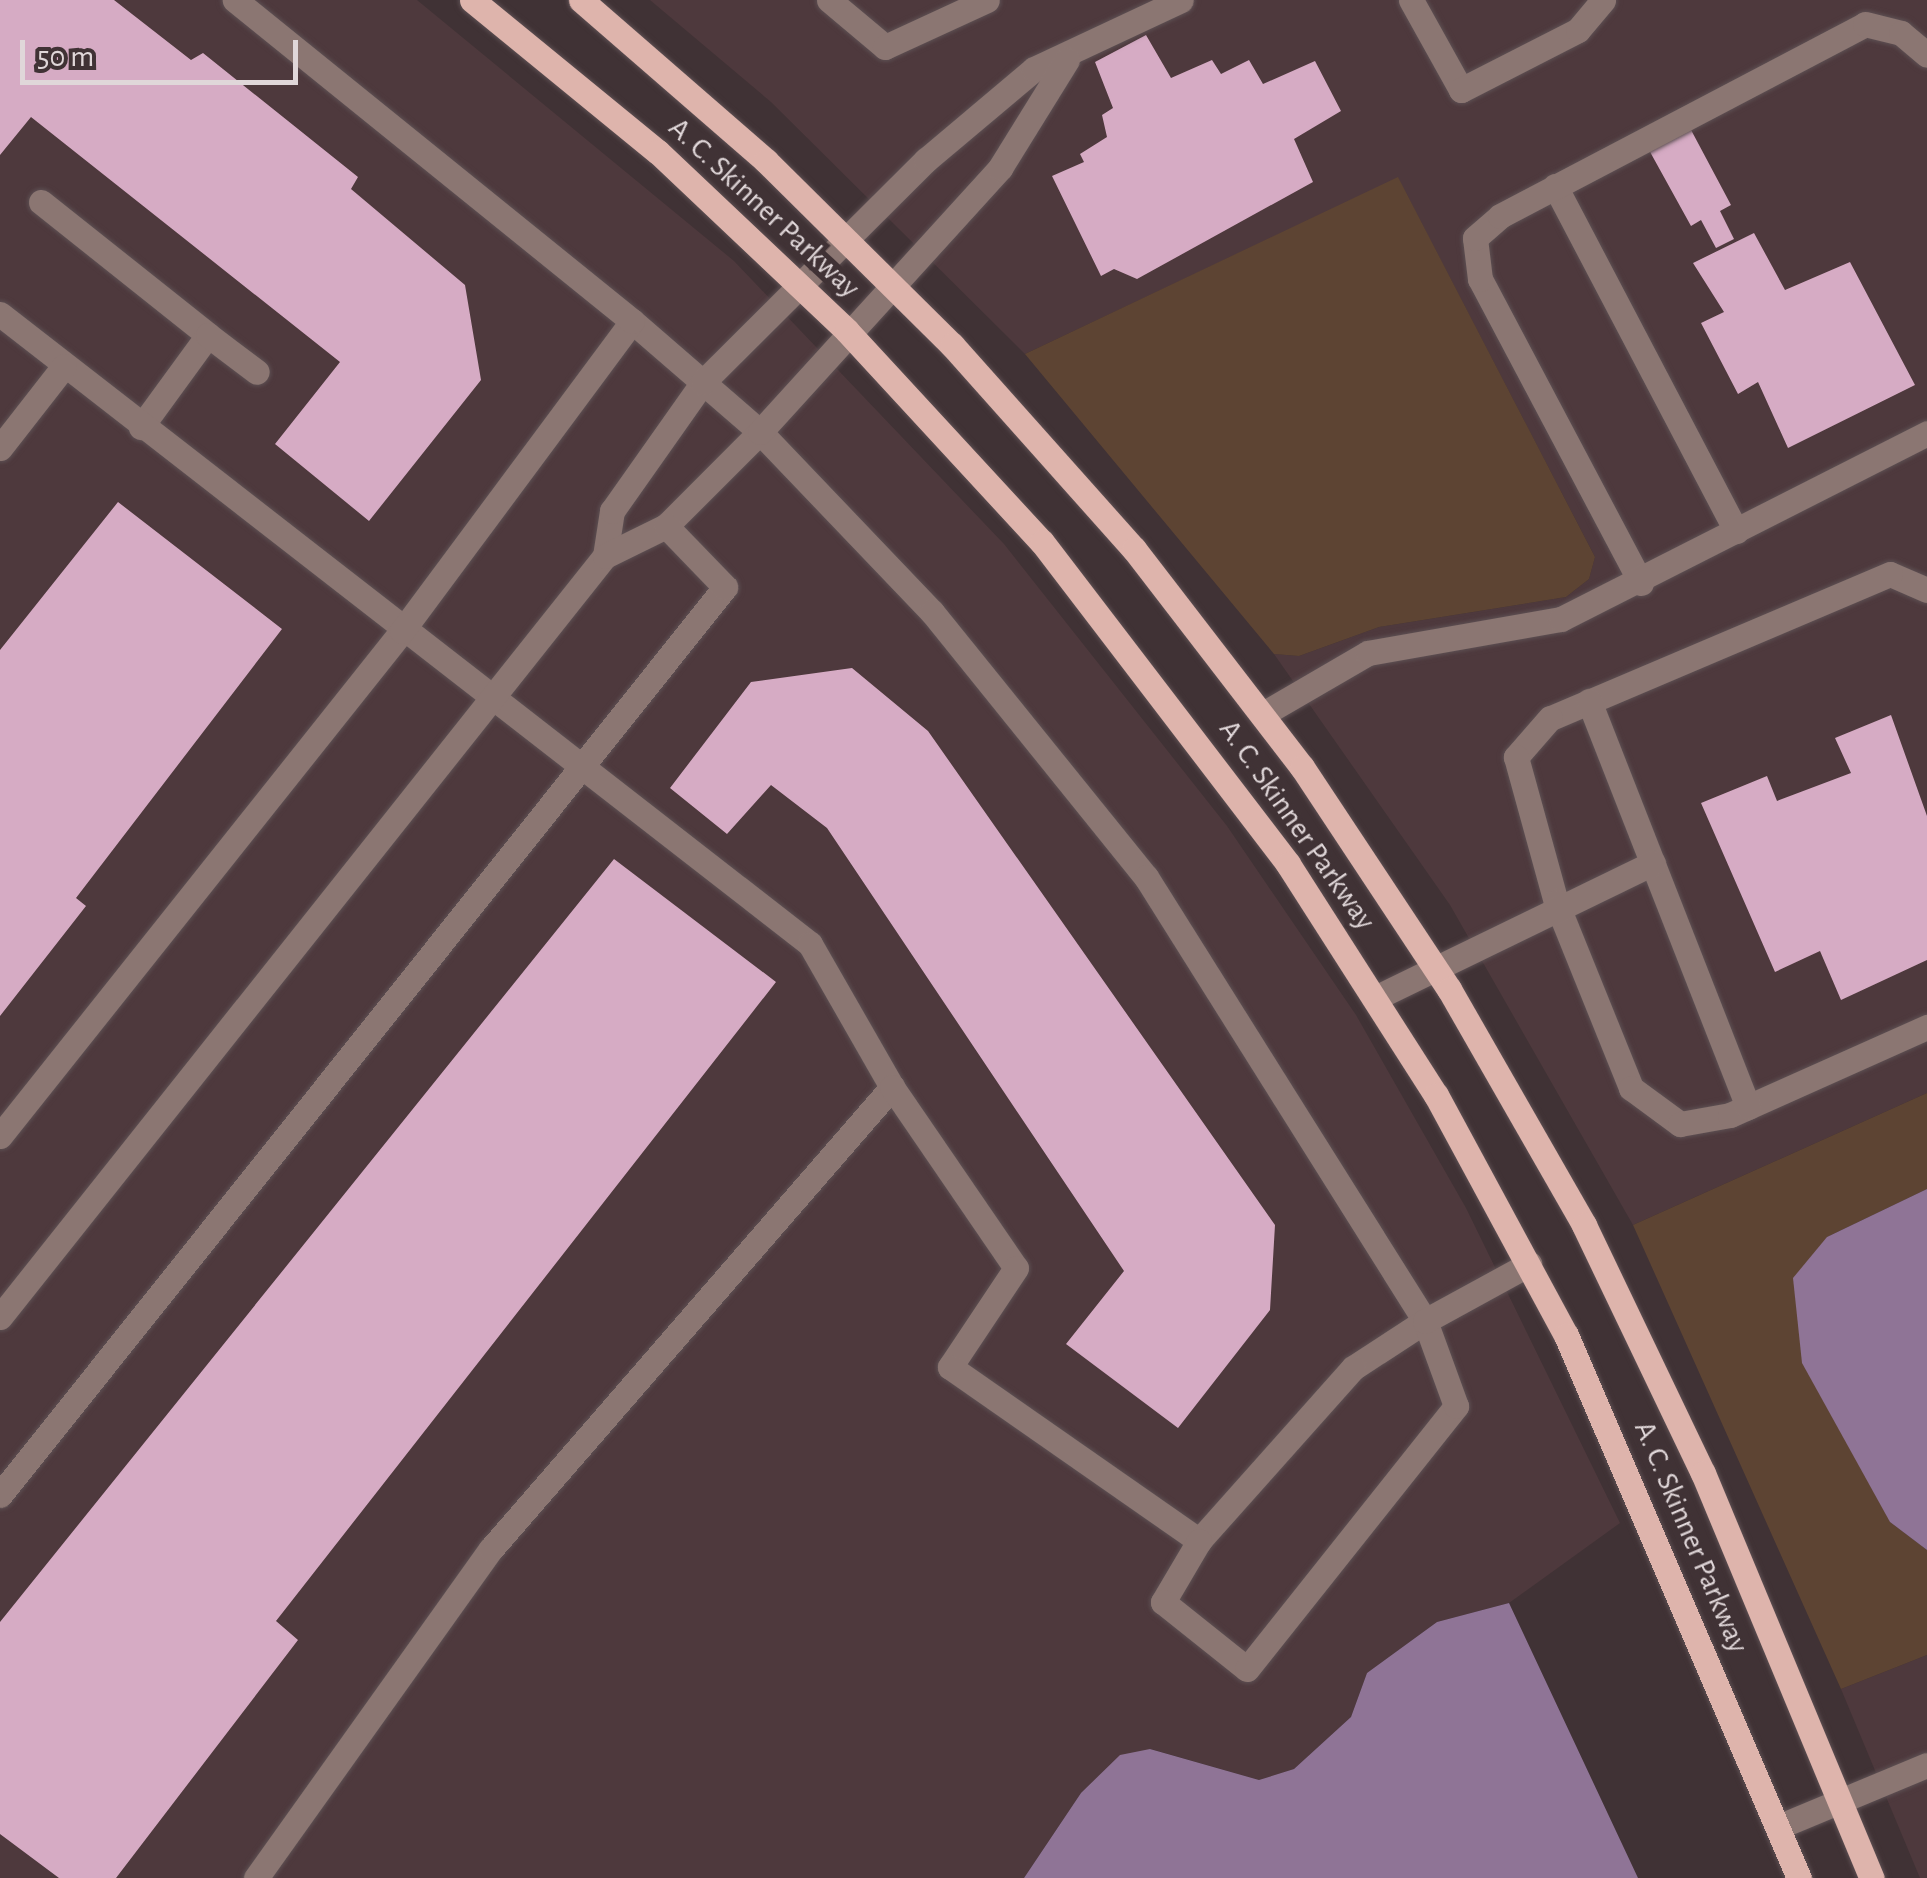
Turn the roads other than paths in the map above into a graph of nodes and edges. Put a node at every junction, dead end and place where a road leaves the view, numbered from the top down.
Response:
1 (235, 0) edge
2 (472, 0) edge
3 (581, 0) edge
4 (828, 0) edge
5 (987, 0) edge
6 (1181, 0) edge
7 (1603, 0) edge
8 (1415, 1) edge
9 (1927, 55) edge
10 (1067, 60) junction
11 (1555, 186) junction
12 (41, 202) dead end
13 (849, 240) junction
14 (800, 285) junction
15 (894, 286) junction
16 (0, 314) edge
17 (632, 321) junction
18 (847, 331) junction
19 (208, 334) junction
20 (64, 366) junction
21 (257, 372) dead end
22 (703, 382) junction
23 (141, 427) junction
24 (760, 432) junction
25 (1927, 433) edge
26 (0, 448) edge
27 (666, 526) junction
28 (1736, 531) junction
29 (605, 556) junction
30 (1642, 583) junction
31 (1927, 590) edge
32 (402, 630) junction
33 (491, 700) junction
34 (1589, 701) junction
35 (1262, 714) junction
36 (580, 769) junction
37 (1653, 863) junction
38 (1556, 902) junction
39 (1433, 965) junction
40 (1375, 998) junction
41 (1927, 1028) edge
42 (892, 1087) junction
43 (1748, 1107) junction
44 (0, 1136) edge
45 (1529, 1264) junction
46 (0, 1317) edge
47 (1426, 1321) junction
48 (0, 1494) edge
49 (1199, 1541) junction
50 (1927, 1766) edge
51 (1840, 1800) junction
52 (1778, 1827) junction
53 (256, 1878) edge
54 (1799, 1878) edge
55 (1872, 1878) edge

1 - 17 lane
2 - 14 main road, A. C. Skinner Parkway
3 - 13 main road, A. C. Skinner Parkway
4 - 5 lane
6 - 10 lane
7 - 8 lane
9 - 11 lane
10 - 13 lane
10 - 15 lane
11 - 28 lane
11 - 30 lane
12 - 19 lane
13 - 14 lane
13 - 15 main road, A. C. Skinner Parkway
14 - 18 main road, A. C. Skinner Parkway
14 - 22 lane
15 - 18 lane
15 - 35 main road, A. C. Skinner Parkway
16 - 20 lane
17 - 22 lane
17 - 32 lane
18 - 24 lane
18 - 40 main road, A. C. Skinner Parkway
19 - 21 lane
19 - 23 lane
20 - 23 lane
20 - 26 lane
22 - 24 lane
22 - 29 lane
23 - 32 lane
24 - 27 lane
24 - 47 lane
25 - 28 lane
27 - 29 lane
27 - 36 lane
28 - 30 lane
29 - 33 lane
30 - 35 lane
31 - 34 lane
32 - 33 lane
32 - 44 lane
33 - 36 lane
33 - 46 lane
34 - 37 lane
34 - 38 lane
35 - 39 main road, A. C. Skinner Parkway
36 - 42 lane
36 - 48 lane
37 - 38 lane
37 - 43 lane
38 - 39 lane
38 - 43 lane
39 - 40 lane
39 - 51 main road, A. C. Skinner Parkway
40 - 45 main road, A. C. Skinner Parkway
41 - 43 lane
42 - 49 lane
42 - 53 lane
45 - 47 lane
45 - 52 main road, A. C. Skinner Parkway
47 - 49 lane
47 - 49 lane
50 - 51 lane
51 - 52 lane
51 - 55 main road, A. C. Skinner Parkway
52 - 54 main road, A. C. Skinner Parkway

